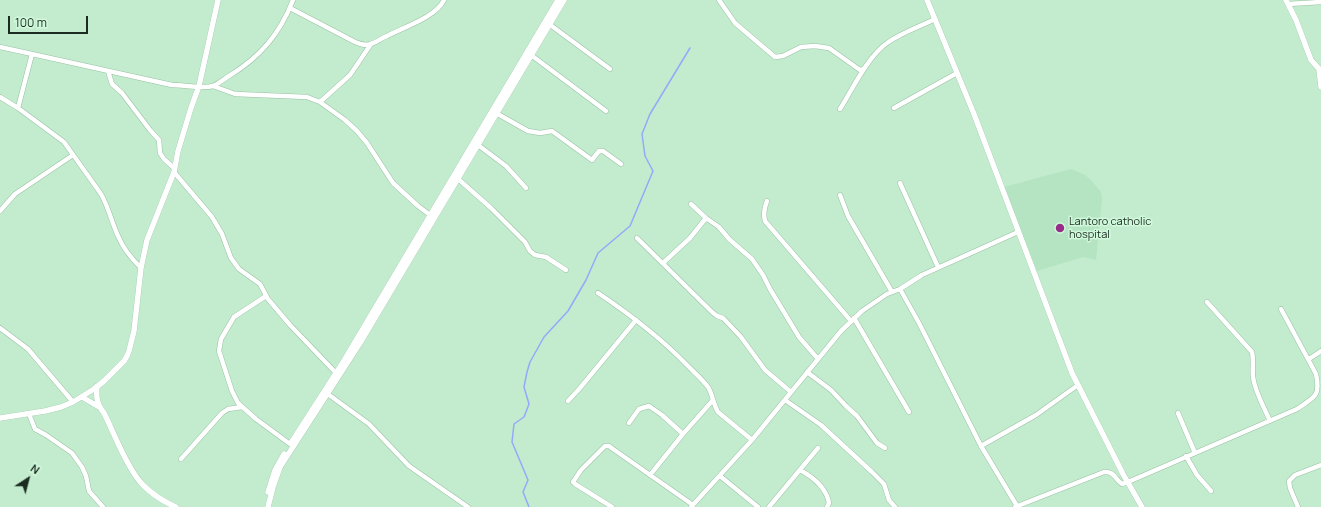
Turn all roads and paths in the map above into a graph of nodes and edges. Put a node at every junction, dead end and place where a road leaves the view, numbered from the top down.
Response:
1 (218, 0) edge
2 (293, 0) edge
3 (444, 0) edge
4 (558, 0) edge
5 (564, 0) edge
6 (719, 0) edge
7 (929, 1) edge
8 (1287, 2) edge
9 (1321, 2) edge
10 (290, 8) junction
11 (935, 20) junction
12 (549, 24) junction
13 (371, 44) junction
14 (0, 47) edge
15 (32, 54) junction
16 (531, 55) junction
17 (1320, 68) edge
18 (610, 69) dead end
19 (864, 69) junction
20 (108, 70) junction
21 (958, 73) junction
22 (199, 86) junction
23 (213, 86) junction
24 (1321, 88) edge
25 (0, 97) edge
26 (320, 102) junction
27 (18, 108) junction
28 (894, 108) dead end
29 (840, 109) dead end
30 (606, 111) dead end
31 (496, 113) junction
32 (478, 145) junction
33 (73, 155) junction
34 (621, 164) dead end
35 (174, 170) junction
36 (457, 178) junction
37 (900, 183) dead end
38 (526, 188) dead end
39 (840, 195) dead end
40 (767, 201) dead end
41 (691, 204) dead end
42 (0, 211) edge
43 (430, 215) junction
44 (706, 218) junction
45 (1018, 232) junction
46 (637, 238) dead end
47 (663, 263) junction
48 (938, 267) junction
49 (141, 268) junction
50 (566, 270) dead end
51 (900, 288) junction
52 (892, 292) junction
53 (598, 293) dead end
54 (266, 296) junction
55 (1207, 302) dead end
56 (1281, 308) dead end
57 (853, 319) junction
58 (636, 320) junction
59 (0, 328) edge
60 (1321, 352) edge
61 (818, 359) junction
62 (1309, 359) junction
63 (807, 372) junction
64 (336, 373) junction
65 (1078, 385) junction
66 (97, 386) junction
67 (791, 392) junction
68 (1320, 392) edge
69 (326, 393) junction
70 (82, 396) junction
71 (713, 400) junction
72 (785, 400) junction
73 (568, 401) dead end
74 (73, 402) junction
75 (99, 407) junction
76 (242, 407) junction
77 (909, 412) dead end
78 (1178, 413) dead end
79 (29, 414) junction
80 (0, 418) edge
81 (1270, 421) junction
82 (629, 423) dead end
83 (683, 434) junction
84 (752, 440) junction
85 (290, 444) junction
86 (981, 446) junction
87 (818, 448) dead end
88 (885, 448) dead end
89 (1195, 453) junction
90 (1186, 456) junction
91 (181, 459) dead end
92 (1321, 465) edge
93 (800, 470) junction
94 (650, 475) junction
95 (720, 476) junction
96 (1128, 482) junction
97 (1211, 491) dead end
98 (460, 502) junction
99 (692, 506) edge
100 (103, 507) edge
101 (176, 507) edge
102 (264, 507) edge
103 (268, 507) edge
104 (457, 507) edge
105 (468, 507) edge
106 (612, 507) edge
107 (758, 507) edge
108 (769, 507) edge
109 (827, 507) edge
110 (894, 507) edge
111 (1016, 507) edge
112 (1142, 507) edge
113 (1298, 507) edge

1 - 22 street
2 - 10 street
3 - 13 street
4 - 43 street
5 - 12 street
6 - 19 street
7 - 11 street
8 - 9 street
8 - 17 street
10 - 13 street
10 - 23 street
11 - 19 street
11 - 21 street
12 - 16 street
12 - 18 street
13 - 26 street
14 - 15 street
15 - 20 street
15 - 27 street
16 - 30 street
16 - 31 street
17 - 24 street
19 - 29 street
20 - 22 street
20 - 35 street
21 - 28 street
21 - 45 street
22 - 23 street
22 - 35 street
23 - 26 street
25 - 27 street
26 - 43 street
27 - 33 street
31 - 32 street
31 - 34 street
32 - 36 street
32 - 38 street
33 - 42 street
33 - 49 street
35 - 49 street
35 - 54 street
36 - 50 street
36 - 69 street
37 - 48 street
39 - 52 street
40 - 57 street
41 - 44 street
43 - 64 street
44 - 47 street
44 - 61 street
45 - 48 street
45 - 65 street
46 - 47 street
47 - 67 street
48 - 51 street
49 - 66 street
51 - 52 street
51 - 86 street
52 - 57 street
53 - 58 street
54 - 64 street
54 - 76 street
55 - 81 street
56 - 62 street
57 - 61 street
57 - 77 street
58 - 71 street
58 - 73 street
59 - 74 street
60 - 62 street
61 - 63 street
62 - 68 street
63 - 67 street
63 - 88 street
64 - 69 street
65 - 86 street
65 - 96 street
66 - 70 street
66 - 75 street
67 - 72 street
68 - 81 street
69 - 85 street
69 - 98 street
69 - 103 street
70 - 74 street
70 - 75 street
71 - 83 street
71 - 84 street
72 - 84 street
72 - 110 street
74 - 79 street
75 - 101 street
76 - 85 street
76 - 91 street
78 - 89 street
79 - 80 street
79 - 100 street
81 - 89 street
82 - 83 street
83 - 94 street
84 - 95 street
85 - 102 street
86 - 111 street
87 - 93 street
89 - 90 street
90 - 96 street
90 - 97 street
92 - 113 street
93 - 108 street
93 - 109 street
94 - 99 street
94 - 106 street
95 - 99 street
95 - 107 street
96 - 111 street
96 - 112 street
98 - 104 street
98 - 105 street

